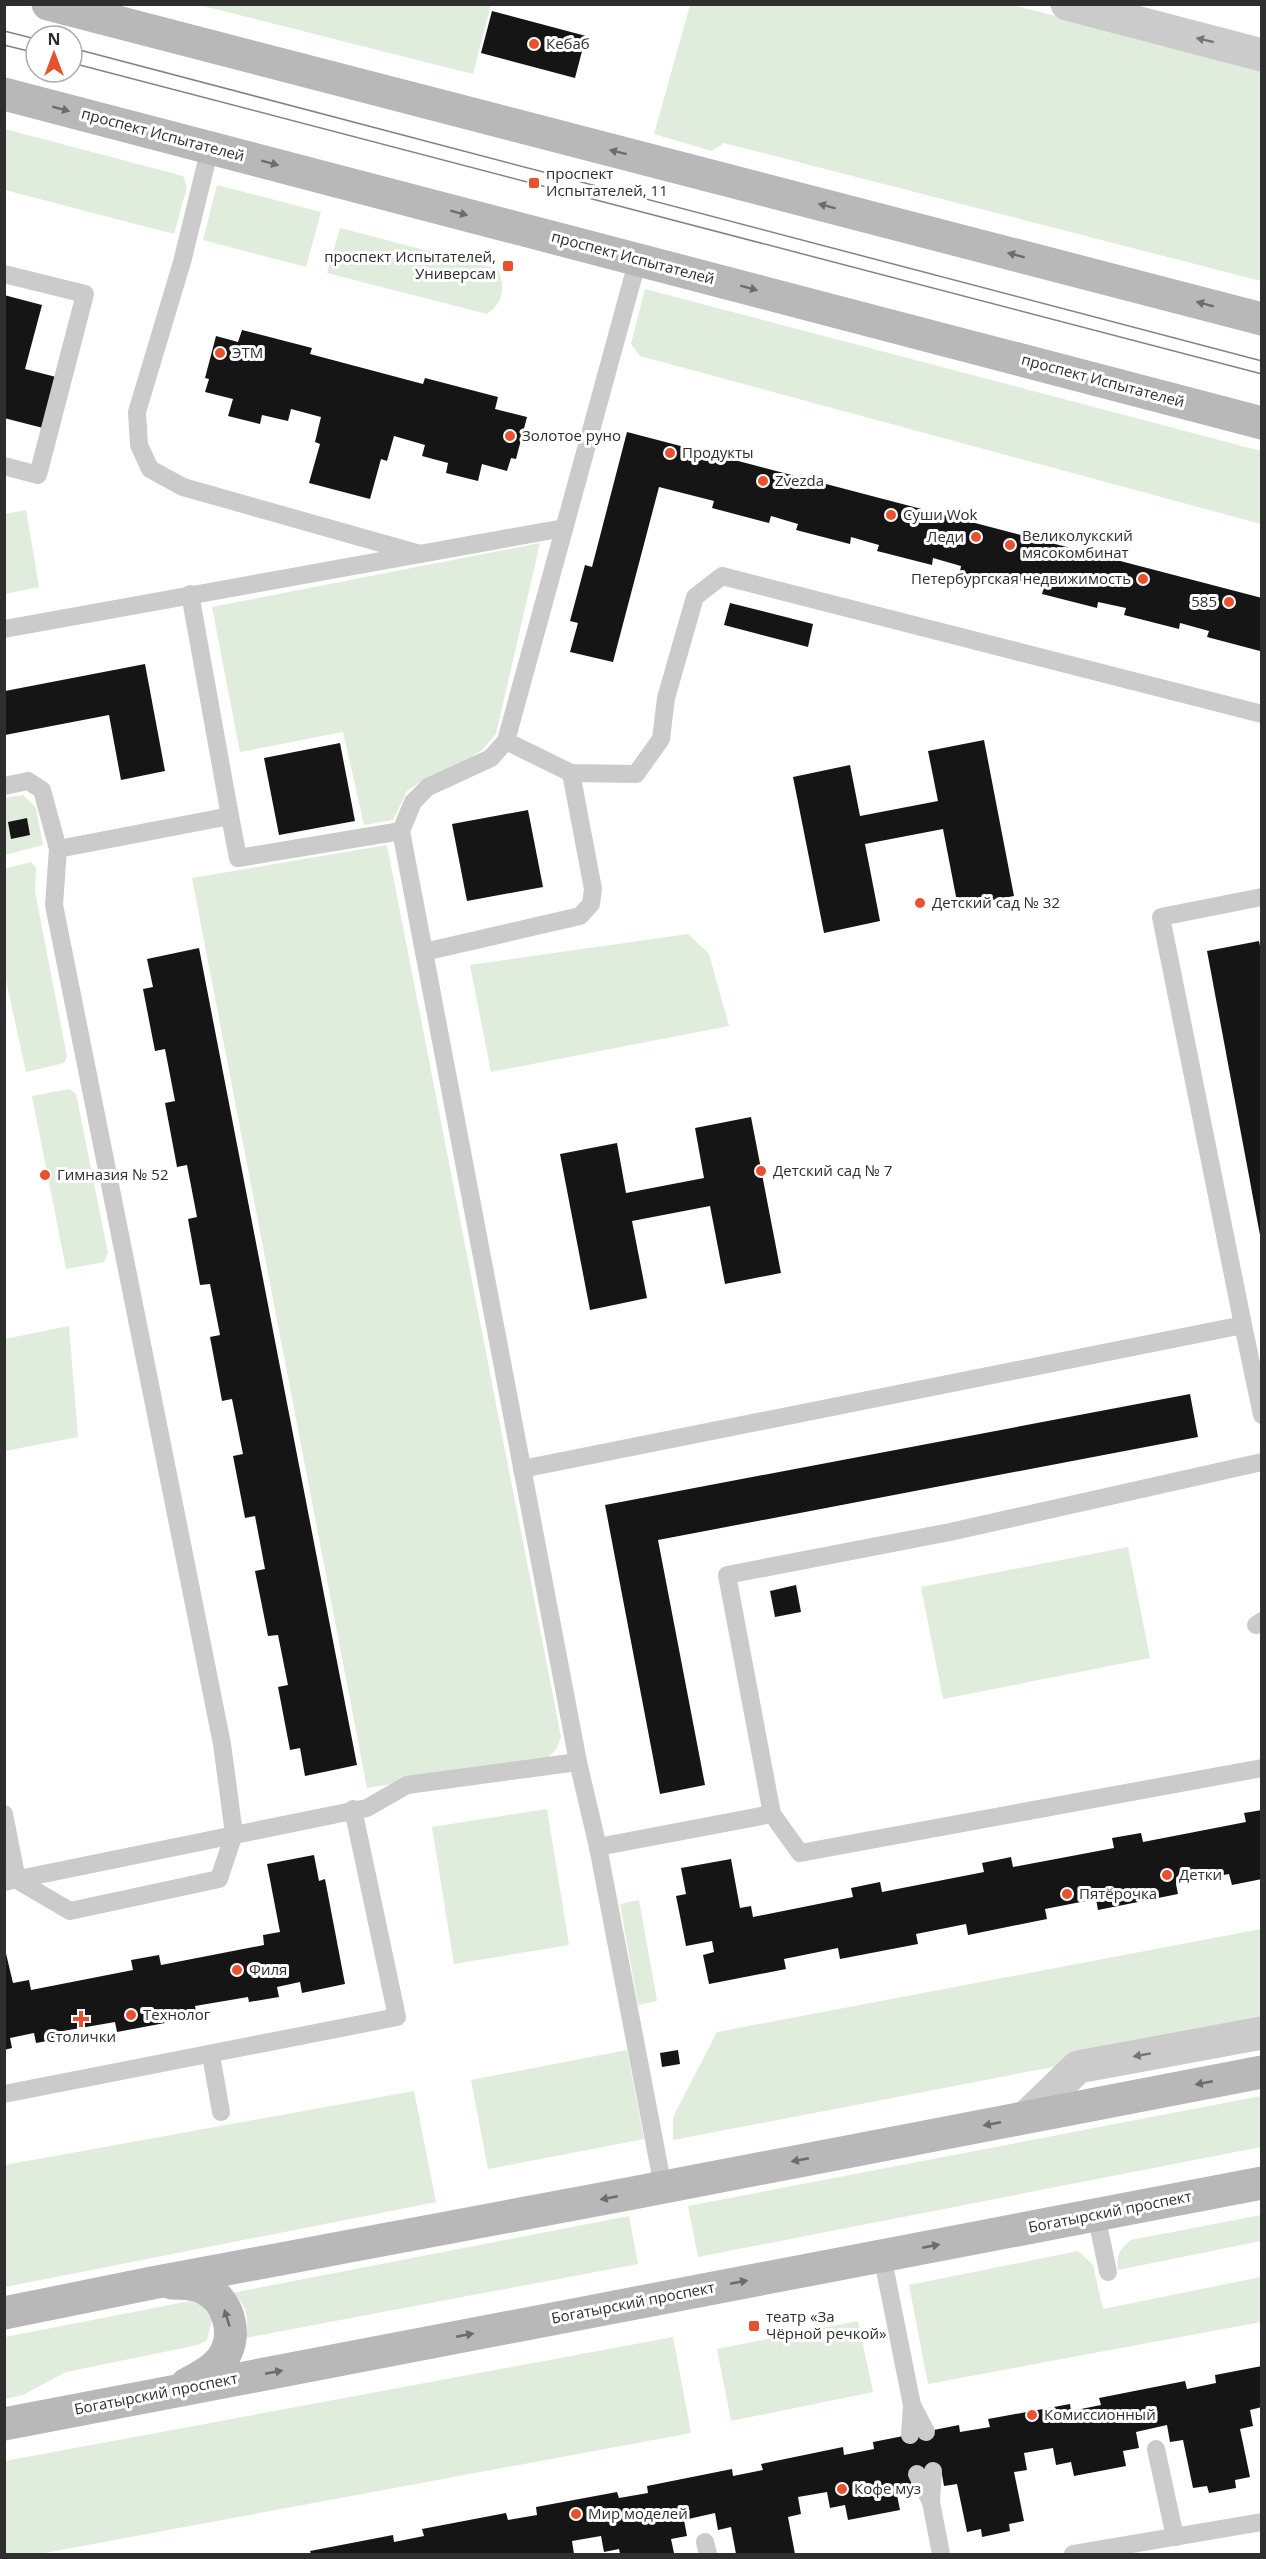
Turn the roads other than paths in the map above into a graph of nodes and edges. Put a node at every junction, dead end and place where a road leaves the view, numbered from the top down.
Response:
1 (48, 4) edge
2 (1067, 4) edge
3 (1262, 55) edge
4 (4, 94) edge
5 (210, 148) junction
6 (638, 259) junction
7 (4, 274) edge
8 (1262, 319) edge
9 (1262, 423) edge
10 (4, 466) edge
11 (564, 528) junction
12 (420, 555) junction
13 (190, 594) junction
14 (4, 629) edge
15 (1262, 714) edge
16 (506, 741) junction
17 (571, 773) junction
18 (4, 786) edge
19 (230, 816) junction
20 (401, 831) junction
21 (58, 849) junction
22 (1262, 897) edge
23 (424, 952) junction
24 (1244, 1325) junction
25 (1262, 1415) edge
26 (1262, 1462) edge
27 (522, 1468) junction
28 (578, 1762) junction
29 (1262, 1768) edge
30 (353, 1809) junction
31 (4, 1814) edge
32 (772, 1814) junction
33 (234, 1834) junction
34 (598, 1847) junction
35 (11, 1881) edge
36 (1262, 2033) edge
37 (211, 2055) junction
38 (1262, 2072) edge
39 (4, 2094) edge
40 (222, 2112) dead end
41 (1026, 2117) junction
42 (1262, 2183) edge
43 (663, 2187) junction
44 (1096, 2214) junction
45 (882, 2255) junction
46 (1108, 2272) dead end
47 (152, 2283) junction
48 (4, 2313) edge
49 (175, 2391) junction
50 (4, 2424) edge
51 (918, 2433) dead end
52 (1156, 2449) dead end
53 (925, 2472) dead end
54 (1262, 2522) edge
55 (1175, 2537) junction
56 (941, 2554) edge
57 (1073, 2554) edge

8 -> 1 main road
3 -> 2 street
4 -> 5 main road, проспект Испытателей
5 -> 6 main road, проспект Испытателей
5 - 12 lane
6 -> 9 main road, проспект Испытателей
6 - 11 lane
7 - 10 lane
11 - 12 lane
11 - 16 lane
12 - 13 lane
13 - 14 lane
13 - 19 lane
15 - 17 lane
16 - 17 lane
16 - 20 lane
17 - 23 lane
18 - 21 lane
19 - 20 lane
19 - 21 lane
20 - 23 lane
21 - 33 lane
22 - 24 lane
23 - 27 lane
24 - 25 lane
24 - 27 lane
26 - 32 lane
27 - 28 lane
28 - 30 lane
28 - 34 lane
29 - 32 lane
30 - 33 lane
30 - 37 lane
31 - 35 lane
32 - 34 lane
33 - 35 lane
33 - 35 lane
34 - 43 lane
36 -> 41 street
37 - 39 lane
37 - 40 lane
38 -> 41 main road
41 -> 43 main road
42 - 44 main road, Богатырский проспект
43 -> 47 main road
45 -> 44 main road, Богатырский проспект
44 - 46 lane
49 -> 45 main road, Богатырский проспект
45 - 51 lane
47 - 48 main road
49 -> 47 main road
49 - 50 main road, Богатырский проспект
52 - 55 lane
53 - 56 lane
54 - 55 lane
55 - 57 lane

